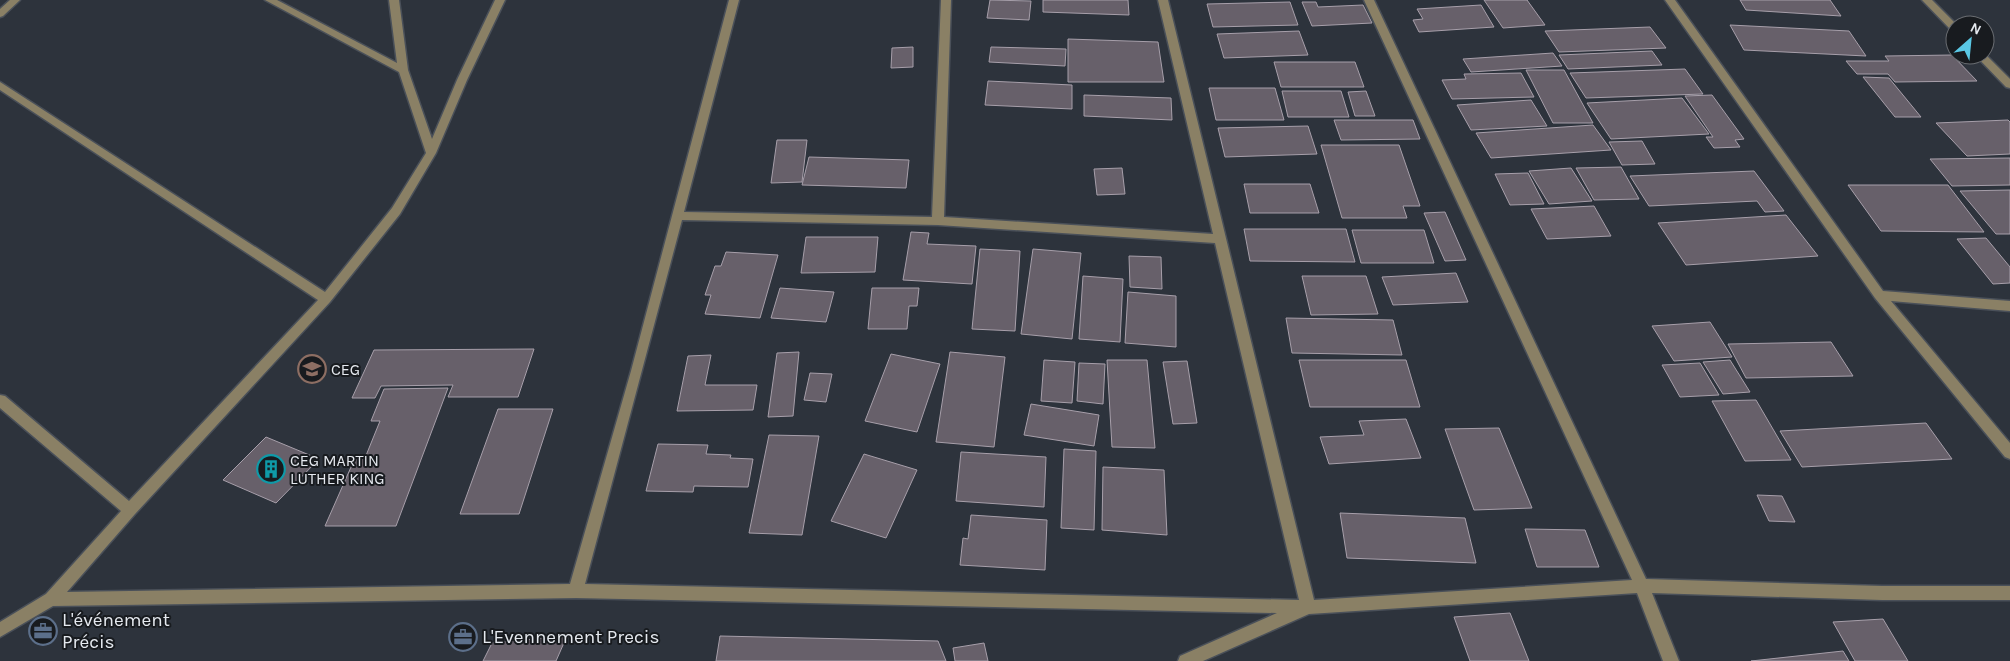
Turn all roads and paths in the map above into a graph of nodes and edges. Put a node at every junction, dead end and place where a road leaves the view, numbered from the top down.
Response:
1 (15, 0) edge
2 (270, 0) edge
3 (394, 0) edge
4 (500, 0) edge
5 (734, 0) edge
6 (946, 0) edge
7 (1163, 0) edge
8 (1369, 0) edge
9 (1670, 0) edge
10 (1926, 0) edge
11 (0, 14) edge
12 (1945, 19) edge
13 (1990, 65) edge
14 (403, 70) junction
15 (0, 85) edge
16 (2010, 85) edge
17 (431, 153) junction
18 (678, 216) junction
19 (938, 221) junction
20 (1220, 239) junction
21 (1879, 295) junction
22 (326, 299) junction
23 (2010, 306) edge
24 (0, 400) edge
25 (2010, 453) edge
26 (130, 510) junction
27 (1642, 586) junction
28 (576, 591) junction
29 (2010, 593) edge
30 (51, 599) junction
31 (1308, 607) junction
32 (0, 630) edge
33 (1186, 661) edge
34 (1671, 661) edge

1 - 11 street
2 - 14 street
3 - 14 street
4 - 17 street
5 - 18 street
6 - 19 street
7 - 20 street
8 - 27 street
9 - 21 street
10 - 12 street
13 - 16 street
14 - 17 street
15 - 22 street
17 - 22 street
18 - 19 street
18 - 28 street
19 - 20 street
20 - 31 street
21 - 23 street
21 - 25 street
22 - 26 street
24 - 26 street
26 - 30 street
27 - 29 street
27 - 31 street
27 - 34 street
28 - 30 street
28 - 31 street
30 - 32 street
31 - 33 street

